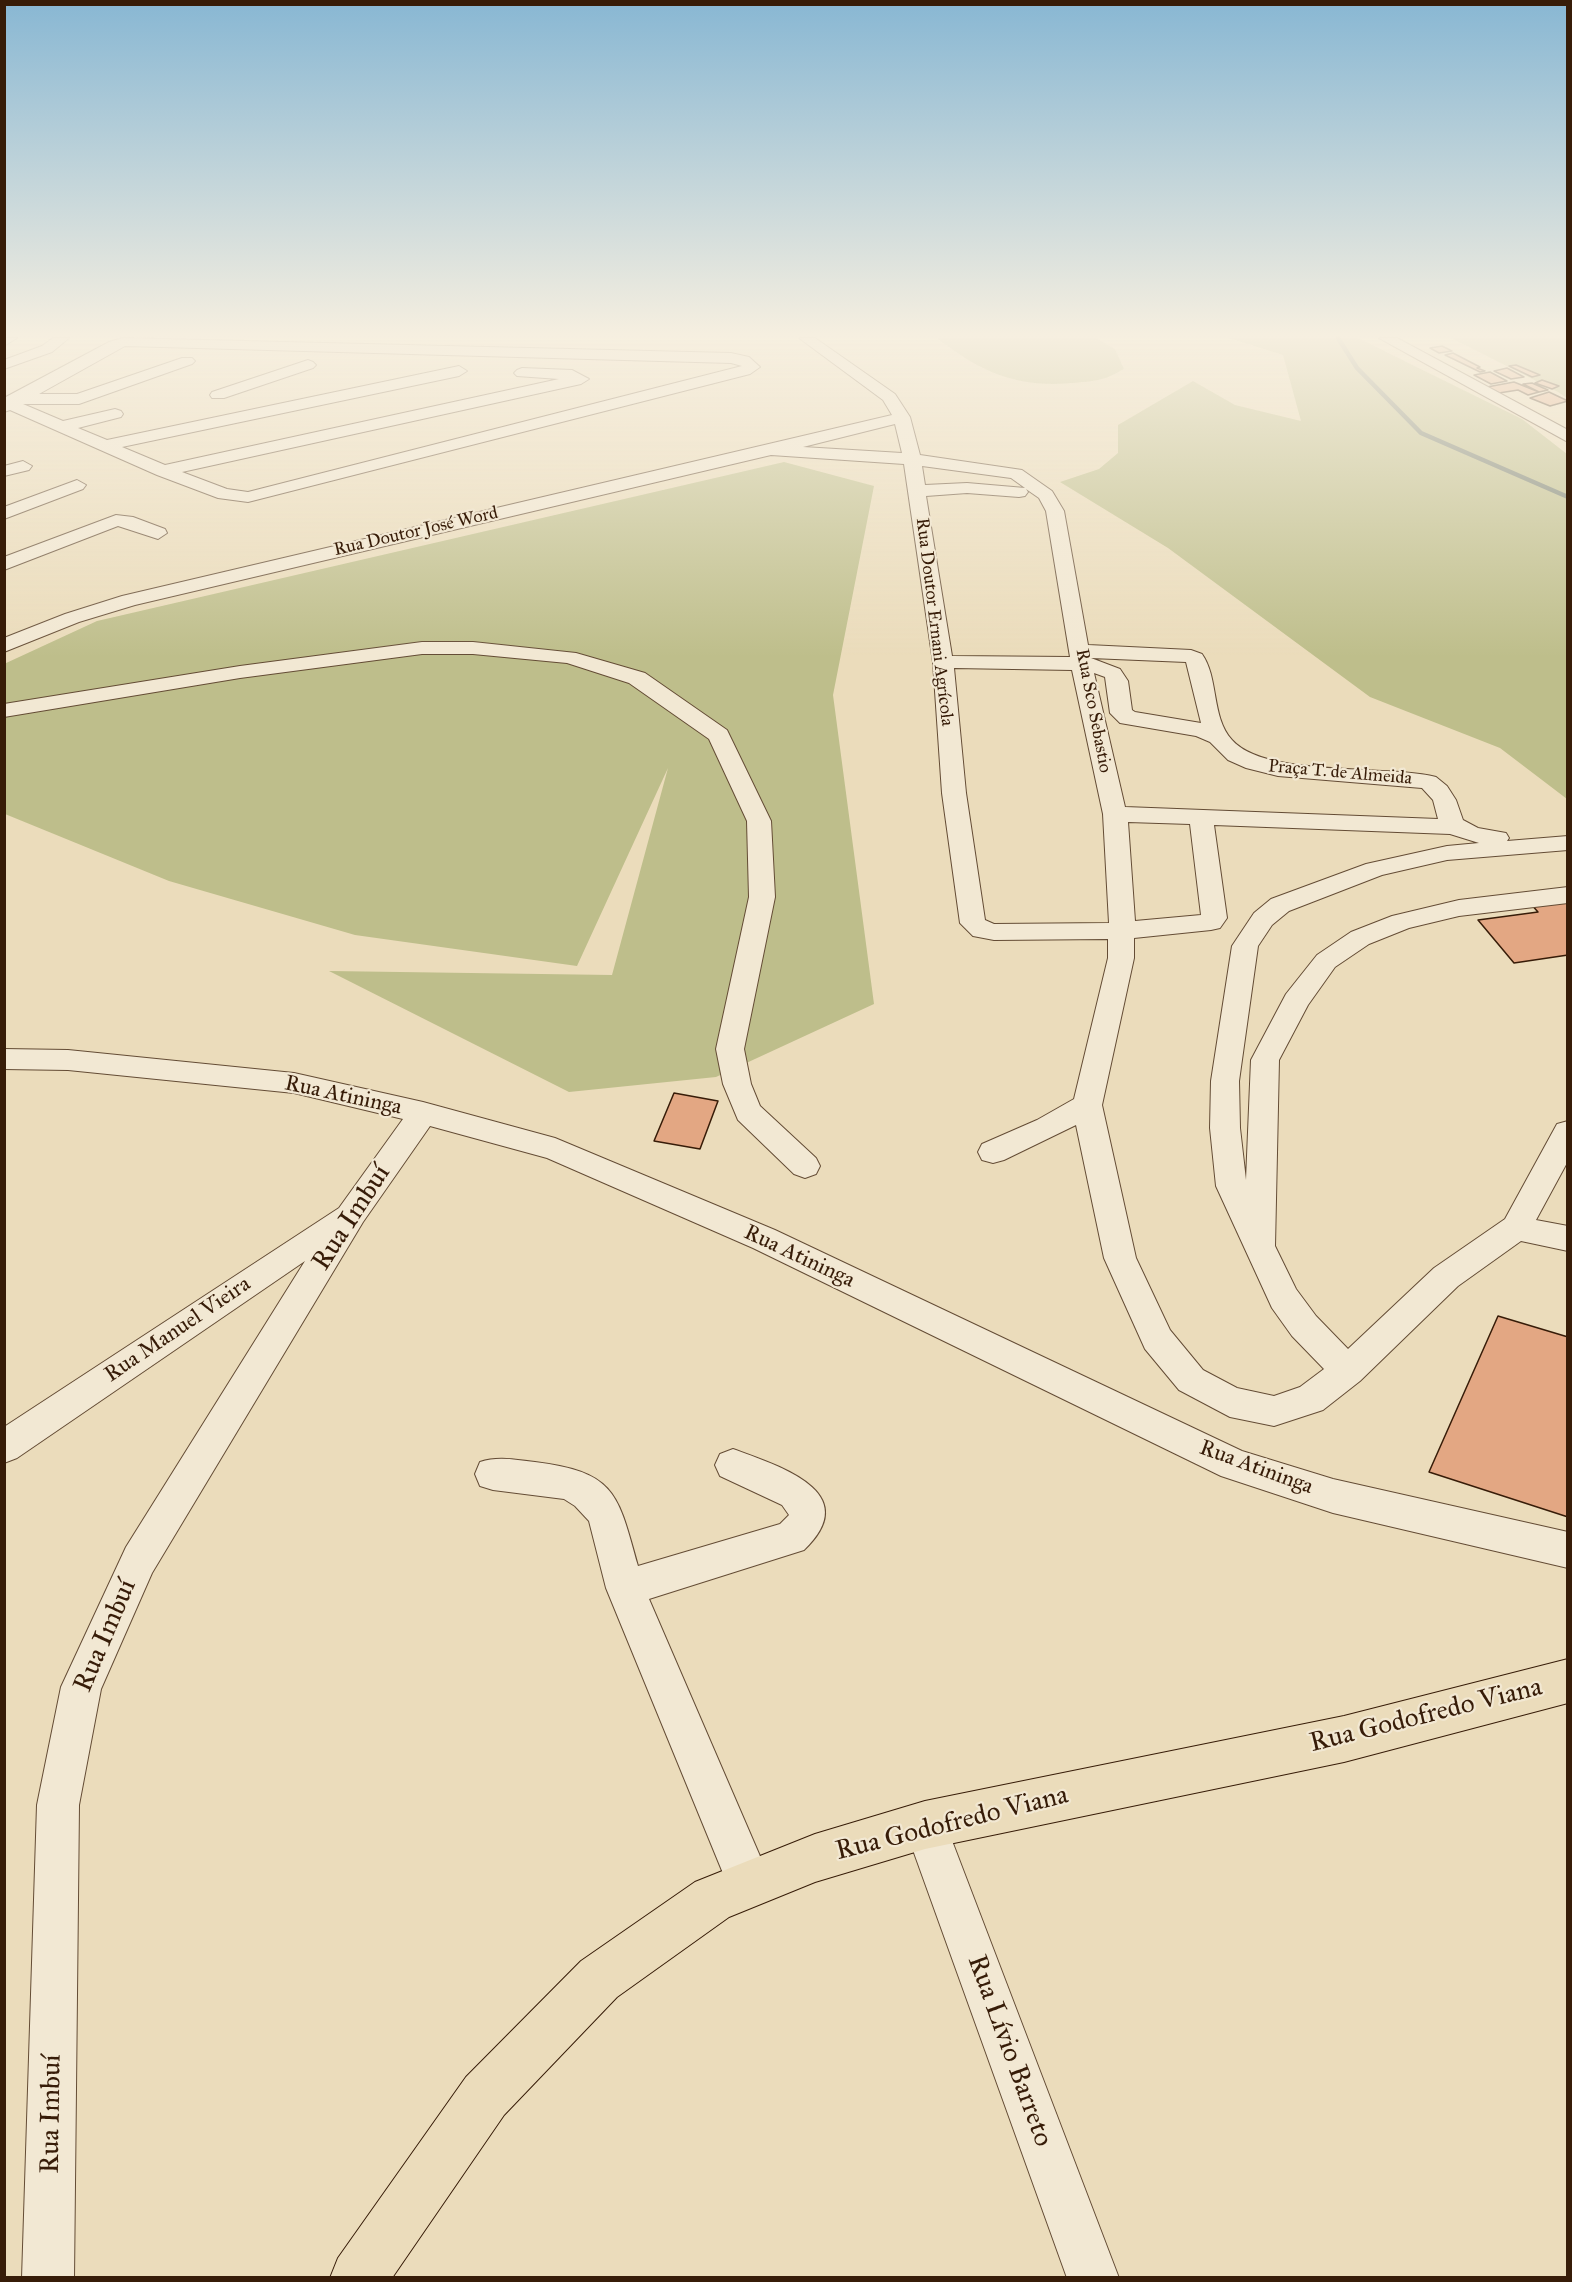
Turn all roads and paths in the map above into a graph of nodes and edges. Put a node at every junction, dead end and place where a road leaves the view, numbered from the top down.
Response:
1 (100, 444) edge
2 (110, 444) edge
3 (282, 444) edge
4 (459, 444) edge
5 (793, 444) edge
6 (909, 444) edge
7 (103, 446) junction
8 (771, 450) junction
9 (912, 459) junction
10 (23, 466) dead end
11 (4, 471) edge
12 (163, 471) junction
13 (77, 485) dead end
14 (916, 491) junction
15 (1046, 495) junction
16 (4, 514) edge
17 (159, 533) dead end
18 (4, 564) edge
19 (4, 646) edge
20 (1081, 657) junction
21 (943, 662) junction
22 (4, 711) edge
23 (1215, 735) junction
24 (1115, 814) junction
25 (1200, 818) junction
26 (1453, 827) junction
27 (1568, 843) edge
28 (1568, 895) edge
29 (1121, 932) junction
30 (4, 1059) edge
31 (1087, 1105) junction
32 (423, 1113) junction
33 (1568, 1132) edge
34 (993, 1152) dead end
35 (806, 1166) dead end
36 (352, 1213) junction
37 (1516, 1228) junction
38 (1568, 1239) edge
39 (1258, 1246) junction
40 (1348, 1371) junction
41 (4, 1447) edge
42 (733, 1465) dead end
43 (493, 1474) dead end
44 (1568, 1550) edge
45 (625, 1588) junction
46 (1568, 1681) edge
47 (925, 1825) junction
48 (750, 1884) junction
49 (48, 2277) edge
50 (358, 2277) edge
51 (1093, 2277) edge

1 - 7 street
2 - 7 street
3 - 12 street
4 - 12 street
5 - 8 street, Rua Doutor José Word
6 - 9 street, Rua Doutor Ernani Agrícola
7 - 12 street
8 - 9 street
8 - 19 street, Rua Doutor José Word
9 - 14 street, Rua Doutor Ernani Agrícola
9 - 15 street
10 - 11 street
13 - 16 street
14 - 15 street
14 - 21 street, Rua Doutor Ernani Agrícola
15 - 20 street, Rua Sco Sebastio
17 - 18 street
20 - 21 street
20 - 23 street
20 - 23 street, Praça T. de Almeida
20 - 24 street, Rua Sco Sebastio
21 - 29 street, Rua Doutor Ernani Agrícola
22 - 35 street
23 - 26 street, Praça T. de Almeida
24 - 25 street
24 - 29 street, Rua Sco Sebastio
25 - 26 street
25 - 29 street, Rua Doutor Ernani Agrícola
26 - 27 street
27 - 39 street
28 - 39 street
29 - 31 street, Rua Sco Sebastio
30 - 32 street, Rua Atininga
31 - 34 street
31 - 40 street
32 - 36 street, Rua Imbuí
32 - 44 street, Rua Atininga
33 - 37 street
36 - 41 street, Rua Manuel Vieira
36 - 49 street, Rua Imbuí
37 - 38 street
37 - 40 street
39 - 40 street
42 - 45 street
43 - 45 street
45 - 48 street
46 - 47 main road, Rua Godofredo Viana
47 - 48 main road, Rua Godofredo Viana
47 - 51 street, Rua Lívio Barreto
48 - 50 main road, Rua Godofredo Viana

